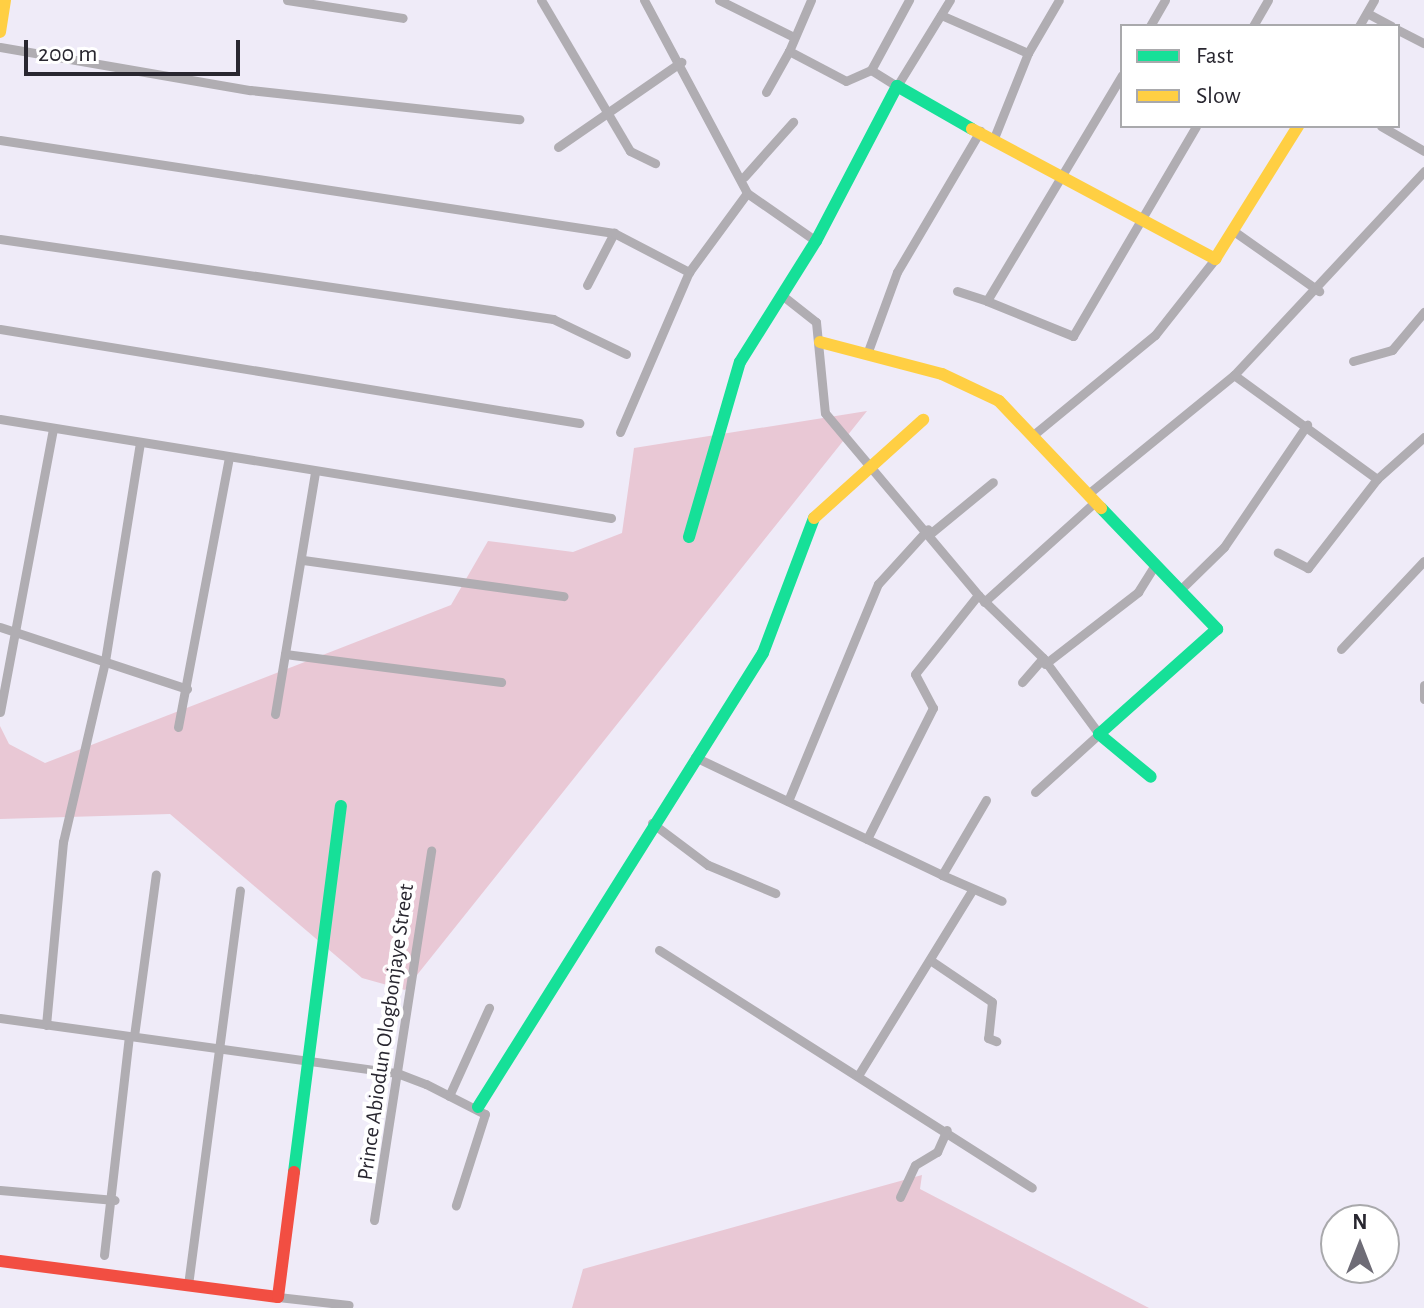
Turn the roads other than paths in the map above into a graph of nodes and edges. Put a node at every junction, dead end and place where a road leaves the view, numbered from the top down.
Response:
1 (5, 0) edge
2 (287, 0) edge
3 (541, 0) edge
4 (644, 0) edge
5 (719, 0) edge
6 (811, 0) edge
7 (909, 0) edge
8 (950, 0) edge
9 (1059, 0) edge
10 (1165, 0) edge
11 (1268, 0) edge
12 (1374, 0) edge
13 (1367, 13) junction
14 (941, 15) junction
15 (403, 18) dead end
16 (1151, 24) edge
17 (1254, 24) edge
18 (1360, 24) edge
19 (1387, 24) edge
20 (1400, 31) edge
21 (0, 32) edge
22 (794, 37) junction
23 (1424, 43) edge
24 (0, 47) edge
25 (789, 51) junction
26 (1028, 53) junction
27 (681, 62) junction
28 (871, 70) junction
29 (1120, 78) edge
30 (897, 86) junction
31 (766, 92) dead end
32 (611, 112) junction
33 (519, 119) dead end
34 (793, 122) dead end
35 (1195, 128) edge
36 (1297, 128) edge
37 (1384, 128) edge
38 (980, 131) junction
39 (994, 138) junction
40 (0, 140) edge
41 (558, 147) dead end
42 (1424, 151) edge
43 (655, 163) dead end
44 (1424, 171) edge
45 (744, 177) junction
46 (1063, 177) junction
47 (747, 193) junction
48 (1138, 224) junction
49 (1235, 232) junction
50 (614, 233) junction
51 (0, 239) edge
52 (816, 241) junction
53 (1215, 259) junction
54 (689, 272) junction
55 (587, 285) dead end
56 (957, 291) dead end
57 (1319, 291) junction
58 (783, 296) junction
59 (987, 301) junction
60 (1424, 312) edge
61 (0, 329) edge
62 (820, 342) junction
63 (626, 354) dead end
64 (867, 354) junction
65 (1353, 361) dead end
66 (1234, 375) junction
67 (0, 419) edge
68 (923, 420) dead end
69 (579, 423) dead end
70 (1307, 425) junction
71 (53, 429) junction
72 (620, 432) dead end
73 (1032, 436) junction
74 (1424, 437) edge
75 (140, 443) junction
76 (229, 458) junction
77 (868, 466) junction
78 (315, 472) junction
79 (1377, 479) junction
80 (993, 482) dead end
81 (1091, 499) junction
82 (611, 518) dead end
83 (929, 531) junction
84 (689, 537) dead end
85 (1278, 553) dead end
86 (303, 560) junction
87 (1424, 561) edge
88 (1155, 565) junction
89 (1179, 591) junction
90 (564, 596) dead end
91 (981, 599) junction
92 (0, 627) edge
93 (16, 634) junction
94 (1341, 649) dead end
95 (285, 654) junction
96 (105, 661) junction
97 (1044, 661) junction
98 (501, 682) dead end
99 (1022, 682) dead end
100 (1424, 685) edge
101 (187, 689) junction
102 (1424, 699) edge
103 (0, 712) edge
104 (275, 714) dead end
105 (178, 727) dead end
106 (1099, 734) junction
107 (695, 757) junction
108 (1151, 777) dead end
109 (1035, 792) dead end
110 (986, 800) dead end
111 (788, 801) junction
112 (341, 806) dead end
113 (652, 823) junction
114 (867, 839) junction
115 (431, 850) dead end
116 (156, 874) dead end
117 (942, 875) junction
118 (240, 890) dead end
119 (972, 890) junction
120 (775, 893) dead end
121 (1002, 901) dead end
122 (659, 950) dead end
123 (933, 962) junction
124 (489, 1008) dead end
125 (0, 1018) edge
126 (46, 1025) junction
127 (131, 1037) junction
128 (996, 1041) dead end
129 (222, 1049) junction
130 (310, 1063) junction
131 (397, 1073) junction
132 (859, 1074) junction
133 (449, 1096) junction
134 (478, 1107) junction
135 (947, 1130) junction
136 (1032, 1188) dead end
137 (0, 1190) edge
138 (900, 1197) dead end
139 (115, 1200) junction
140 (456, 1205) dead end
141 (374, 1220) dead end
142 (104, 1255) dead end
143 (0, 1261) edge
144 (188, 1285) junction
145 (278, 1297) junction
146 (349, 1305) dead end

1 - 21 street
2 - 15 street
3 - 32 street
4 - 27 street
5 - 22 street
6 - 22 street
7 - 28 street
8 - 14 street
9 - 26 street
10 - 16 street
11 - 17 street
12 - 13 street
13 - 18 street
13 - 19 street
14 - 26 street
14 - 30 street
20 - 23 street
22 - 25 street
24 - 33 street
25 - 28 street
25 - 31 street
26 - 39 street
27 - 32 street
27 - 45 street
28 - 30 street
29 - 46 street
30 - 38 street
30 - 52 street
32 - 41 street
32 - 43 street
34 - 45 street
35 - 48 street
36 - 49 street
37 - 42 street
38 - 39 street
38 - 64 street
39 - 46 street
40 - 50 street
44 - 57 street
45 - 47 street
46 - 48 street
46 - 59 street
47 - 52 street
47 - 54 street
48 - 53 street
48 - 59 street
49 - 53 street
49 - 57 street
50 - 54 street
50 - 55 street
51 - 63 street
52 - 58 street
53 - 73 street
54 - 72 street
56 - 59 street
57 - 66 street
58 - 62 street
58 - 84 street
60 - 65 street
61 - 69 street
62 - 64 street
62 - 77 street
64 - 73 street
66 - 70 street
66 - 81 street
67 - 71 street
68 - 77 street
70 - 79 street
70 - 89 street
71 - 75 street
71 - 93 street
73 - 81 street
74 - 79 street
75 - 76 street
75 - 96 street
76 - 78 street
76 - 101 street
77 - 83 street
77 - 107 street
78 - 82 street
78 - 86 street
79 - 85 street
80 - 83 street
81 - 88 street
81 - 91 street
83 - 91 street
83 - 111 street
86 - 90 street
86 - 95 street
87 - 94 street
88 - 89 street
88 - 97 street
89 - 106 street
91 - 97 street
91 - 114 street
92 - 93 street
93 - 96 street
93 - 103 street
95 - 98 street
95 - 104 street
96 - 101 street
96 - 126 street
97 - 99 street
97 - 106 street
100 - 102 street
101 - 105 street
106 - 108 street
106 - 109 street
107 - 111 street
107 - 113 street
110 - 117 street
111 - 114 street
112 - 130 street
113 - 120 street
113 - 134 street
114 - 117 street
115 - 131 street, Prince Abiodun Ologbonjaye Street
116 - 127 street
117 - 119 street
118 - 129 street
119 - 121 street
119 - 123 street
122 - 132 street
123 - 128 street
123 - 132 street
124 - 133 street
125 - 126 street
126 - 127 street
127 - 129 street
127 - 139 street
129 - 130 street
129 - 144 street
130 - 131 street
130 - 145 street
131 - 133 street
131 - 141 street, Prince Abiodun Ologbonjaye Street
132 - 135 street
133 - 134 street
134 - 140 street
135 - 136 street
135 - 138 street
137 - 139 street
139 - 142 street
143 - 144 street
144 - 145 street
145 - 146 street

